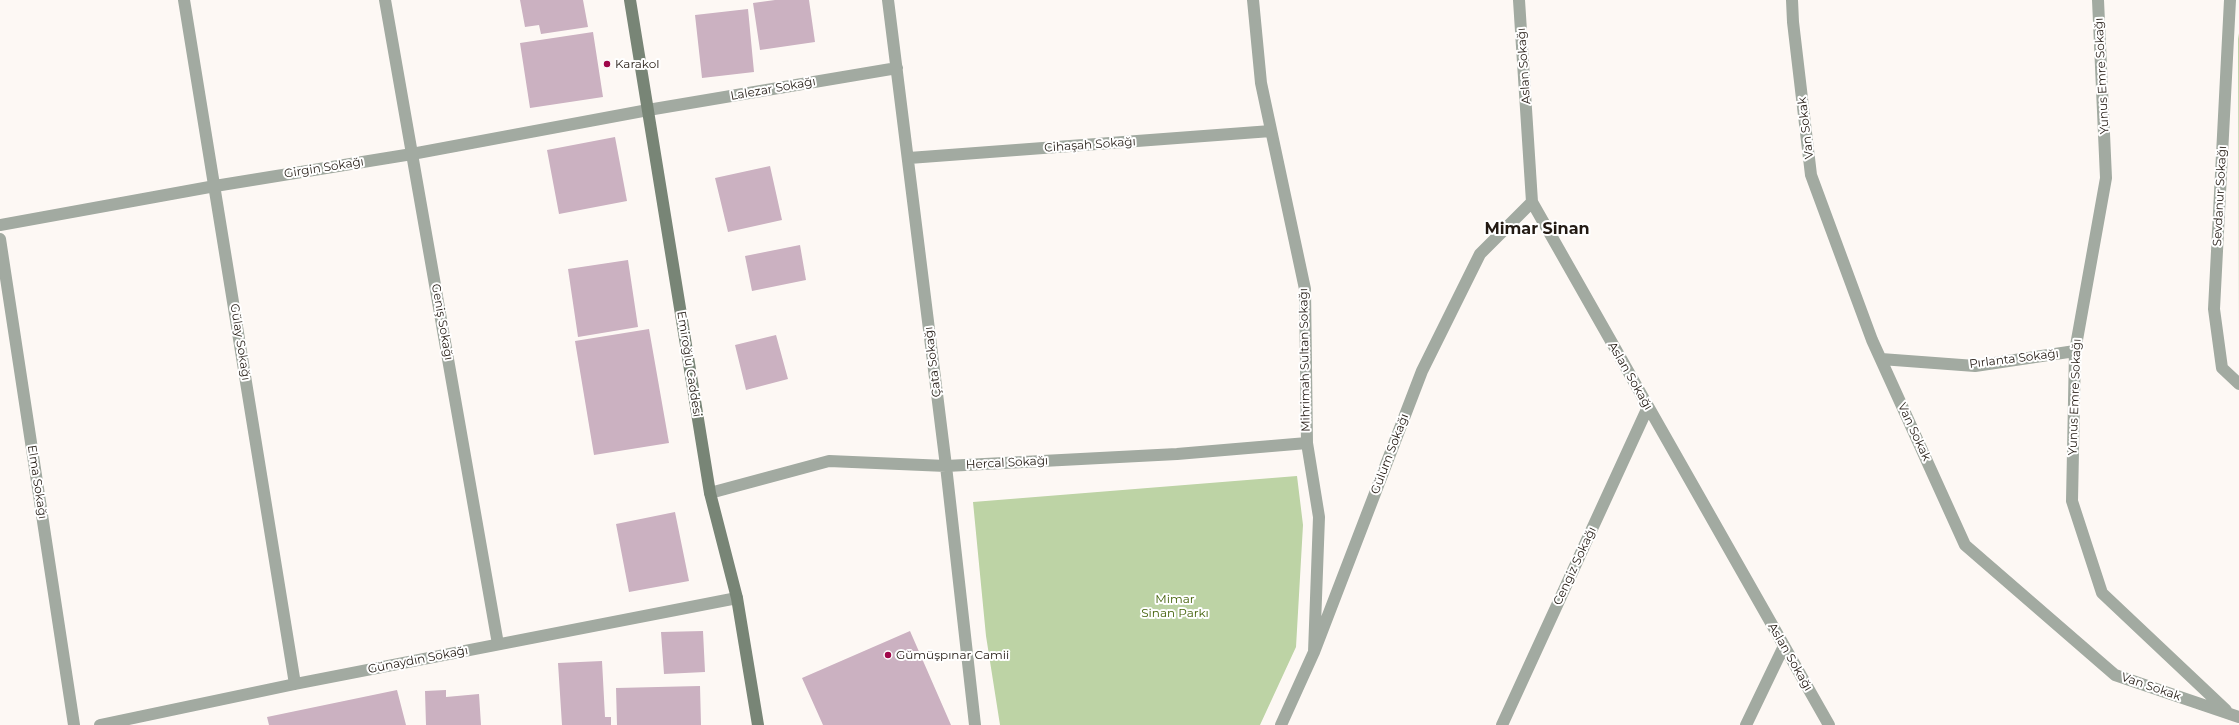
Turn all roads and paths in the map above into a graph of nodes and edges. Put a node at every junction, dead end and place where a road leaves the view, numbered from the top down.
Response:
1 (184, 0) edge
2 (385, 0) edge
3 (630, 0) edge
4 (888, 0) edge
5 (1253, 0) edge
6 (1519, 0) edge
7 (1792, 0) edge
8 (2098, 0) edge
9 (2230, 0) edge
10 (897, 68) junction
11 (648, 110) junction
12 (1271, 131) junction
13 (412, 154) junction
14 (909, 158) junction
15 (215, 186) junction
16 (1532, 202) junction
17 (0, 225) edge
18 (0, 239) edge
19 (2075, 351) junction
20 (1881, 359) junction
21 (2239, 384) edge
22 (1648, 407) junction
23 (1307, 443) junction
24 (946, 466) junction
25 (710, 493) junction
26 (737, 598) junction
27 (498, 644) junction
28 (1784, 646) junction
29 (1314, 652) junction
30 (295, 684) junction
31 (2234, 715) edge
32 (74, 725) edge
33 (100, 725) edge
34 (758, 725) edge
35 (974, 725) edge
36 (1281, 725) edge
37 (1502, 725) edge
38 (1746, 725) edge
39 (1829, 725) edge

1 - 15 street, Gülay Sokağı
2 - 13 street, Geniş Sokağı
3 - 11 street, Emiroğlu Caddesi
4 - 10 street, Çata Sokağı
5 - 12 street, Mihrimah Sultan Sokağı
6 - 16 street, Aslan Sokağı
7 - 20 street, Van Sokak
8 - 19 street, Yunus Emre Sokağı
9 - 21 street, Sevdanur Sokağı
10 - 11 street, Lalezar Sokağı
10 - 14 street, Çata Sokağı
11 - 13 street, Girgin Sokağı
11 - 25 street, Emiroğlu Caddesi
12 - 14 street, Cihaşah Sokağı
12 - 23 street, Mihrimah Sultan Sokağı
13 - 15 street, Girgin Sokağı
13 - 27 street, Geniş Sokağı
14 - 24 street, Çata Sokağı
15 - 17 street, Girgin Sokağı
15 - 30 street, Gülay Sokağı
16 - 22 street, Aslan Sokağı
16 - 29 street, Gülüm Sokağı
18 - 32 street, Elma Sokağı
19 - 20 street, Pırlanta Sokağı
19 - 31 street, Yunus Emre Sokağı
20 - 31 street, Van Sokak
22 - 28 street, Aslan Sokağı
22 - 37 street, Cengiz Sokağı
23 - 24 street, Hercal Sokağı
23 - 29 street, Mihrimah Sultan Sokağı
24 - 25 street, Hercal Sokağı
24 - 35 street, Çata Sokağı
25 - 26 street, Emiroğlu Caddesi
26 - 27 street, Günaydın Sokağı
26 - 34 street, Emiroğlu Caddesi
27 - 30 street, Günaydın Sokağı
28 - 38 street
28 - 39 street, Aslan Sokağı
29 - 36 street, Gülüm Sokağı
30 - 33 street, Günaydın Sokağı

